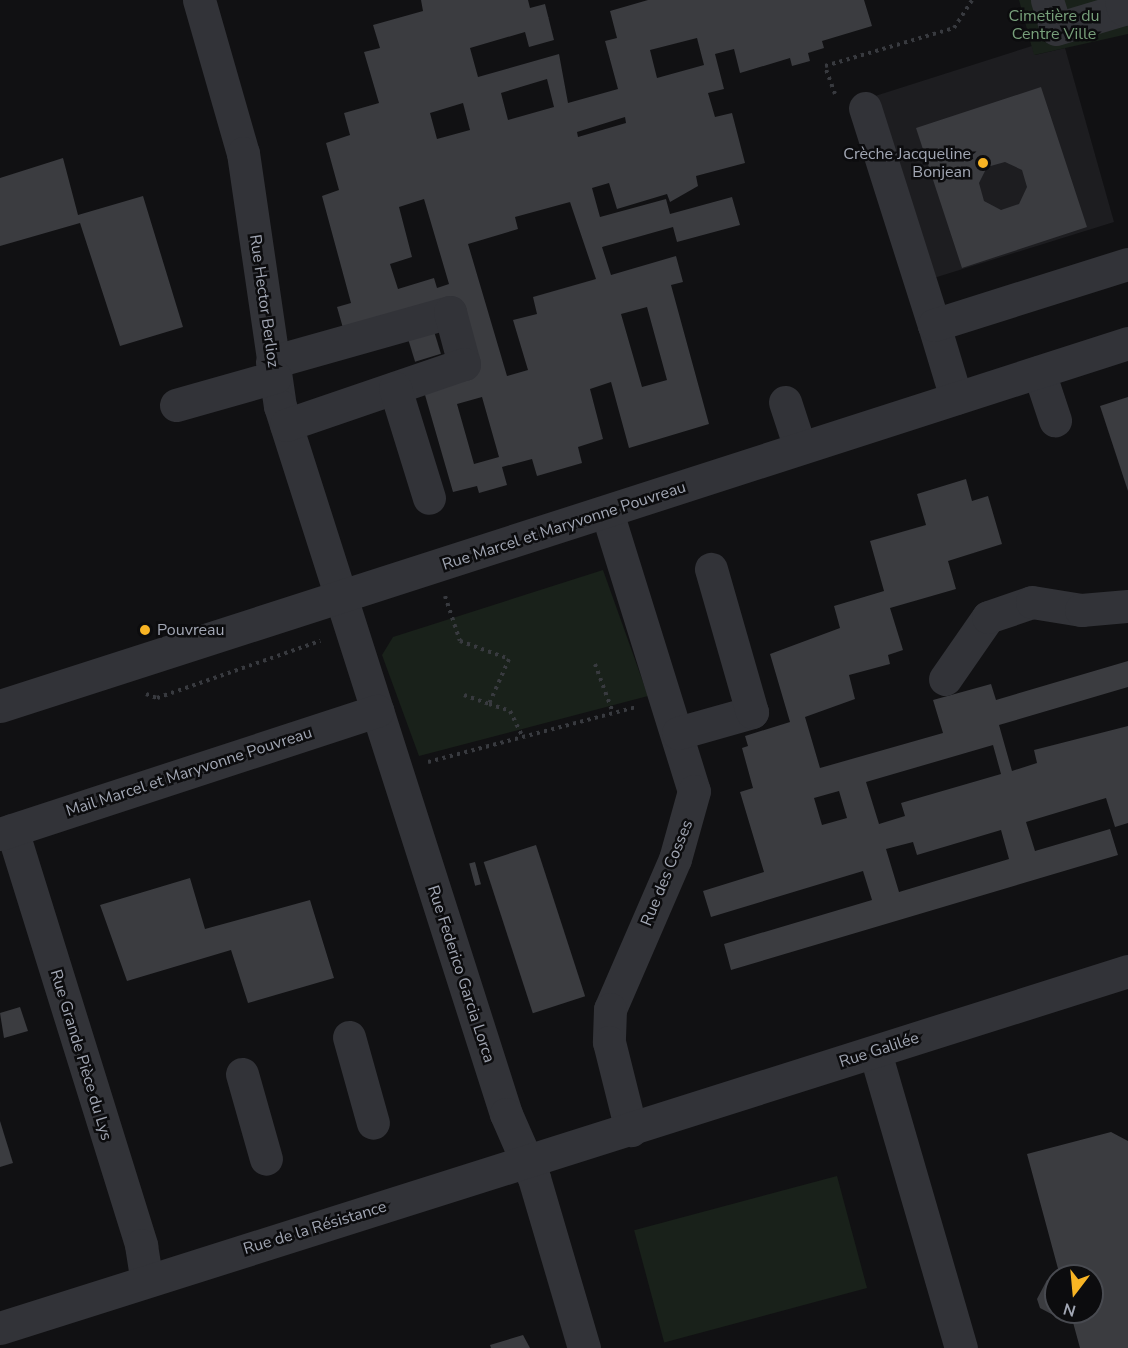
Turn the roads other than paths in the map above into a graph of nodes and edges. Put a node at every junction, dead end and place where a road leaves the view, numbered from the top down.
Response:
1 (199, 0) edge
2 (1047, 0) edge
3 (1120, 0) edge
4 (865, 108) dead end
5 (1128, 264) edge
6 (934, 325) junction
7 (1128, 343) edge
8 (274, 370) junction
9 (1039, 372) junction
10 (395, 388) junction
11 (956, 398) junction
12 (785, 402) dead end
13 (176, 405) dead end
14 (1055, 420) dead end
15 (286, 425) junction
16 (800, 448) junction
17 (429, 498) dead end
18 (607, 512) junction
19 (711, 569) dead end
20 (340, 598) junction
21 (1128, 606) edge
22 (945, 679) dead end
23 (0, 706) edge
24 (377, 711) junction
25 (678, 733) junction
26 (6, 832) edge
27 (1128, 971) edge
28 (349, 1037) dead end
29 (875, 1052) junction
30 (242, 1074) dead end
31 (373, 1123) dead end
32 (631, 1130) junction
33 (266, 1160) dead end
34 (526, 1163) junction
35 (147, 1281) junction
36 (0, 1328) edge
37 (584, 1348) edge
38 (961, 1348) edge

1 - 8 street, Rue Hector Berlioz
2 - 3 street
4 - 6 street
5 - 6 street
6 - 11 street
7 - 9 street, Rue Marcel et Maryvonne Pouvreau
8 - 10 street
8 - 13 street
8 - 15 street, Rue Hector Berlioz
9 - 11 street, Rue Marcel et Maryvonne Pouvreau
9 - 14 street
10 - 15 street
10 - 17 street
11 - 16 street, Rue Marcel et Maryvonne Pouvreau
12 - 16 street
15 - 20 street, Rue Hector Berlioz
16 - 18 street, Rue Marcel et Maryvonne Pouvreau
18 - 20 street, Rue Marcel et Maryvonne Pouvreau
18 - 25 street, Rue des Cosses
19 - 25 street
20 - 23 street, Rue Marcel et Maryvonne Pouvreau
20 - 24 street, Rue Federico Garcia Lorca
21 - 22 street
24 - 26 street, Mail Marcel et Maryvonne Pouvreau
24 - 34 street, Rue Federico Garcia Lorca
25 - 32 street, Rue des Cosses
26 - 35 street, Rue Grande Pièce du Lys
27 - 29 street, Rue Galilée
28 - 31 street
29 - 32 street, Rue Galilée
29 - 38 street
30 - 33 street
32 - 34 street, Rue de la Résistance
34 - 35 street, Rue de la Résistance
34 - 37 street, Rue Federico Garcia Lorca
35 - 36 street, Rue de la Résistance

